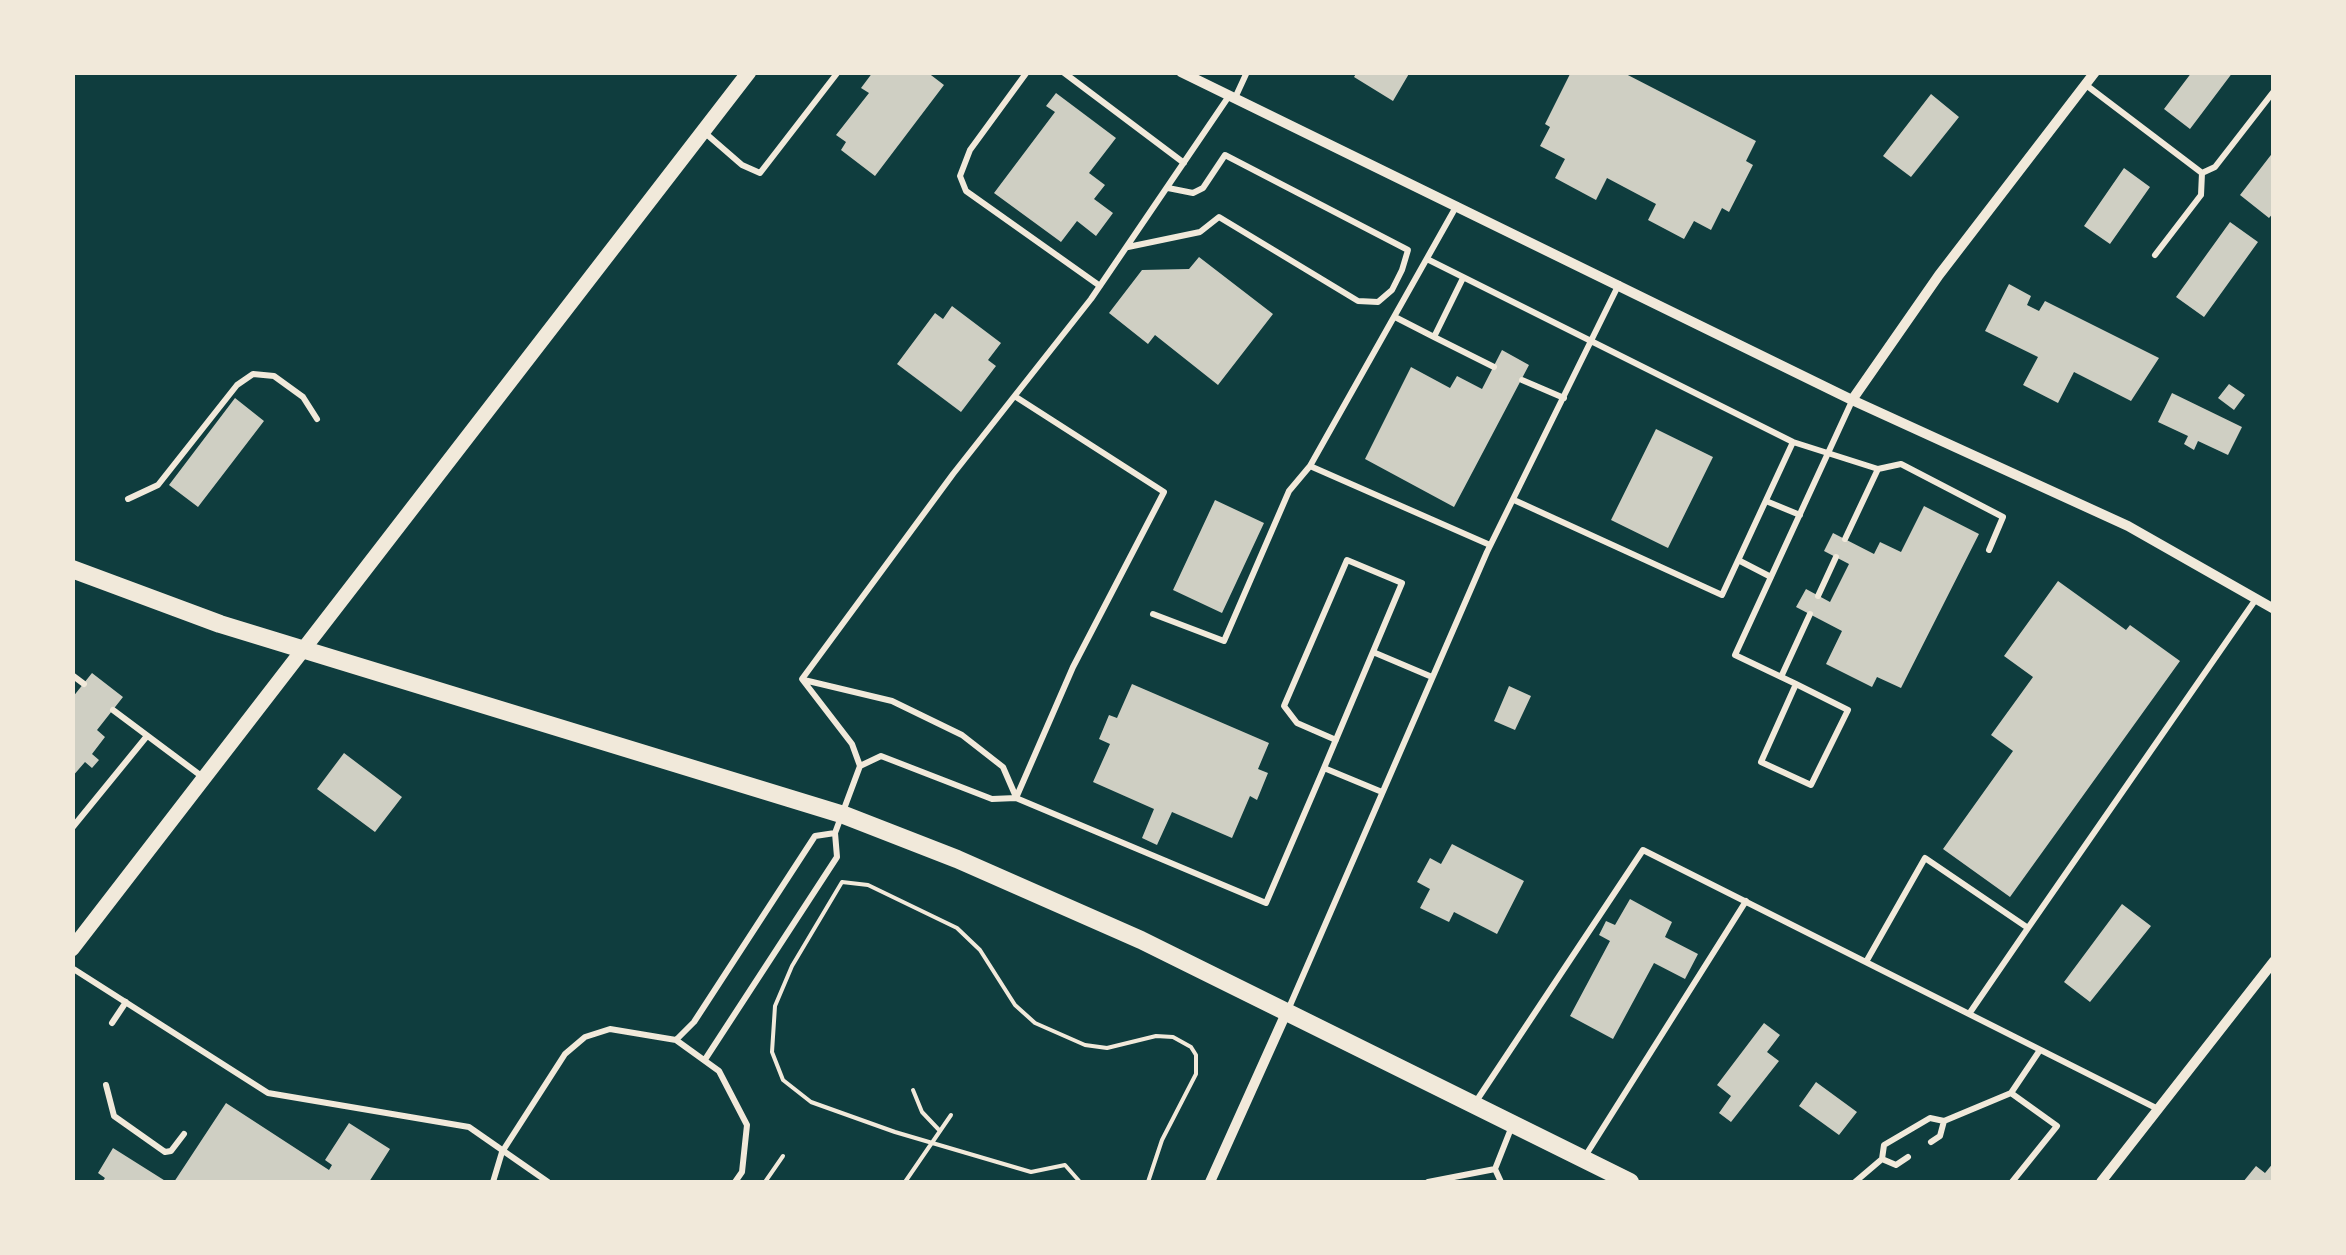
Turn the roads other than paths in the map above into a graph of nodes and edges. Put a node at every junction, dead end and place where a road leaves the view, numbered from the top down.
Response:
1 (749, 72) edge
2 (838, 72) edge
3 (1027, 72) edge
4 (1062, 72) edge
5 (1181, 72) edge
6 (1248, 72) edge
7 (2095, 72) edge
8 (2086, 84) junction
9 (2274, 91) edge
10 (1232, 96) junction
11 (703, 131) junction
12 (1184, 163) junction
13 (2202, 173) junction
14 (1168, 188) junction
15 (1458, 204) junction
16 (1126, 247) junction
17 (2155, 255) dead end
18 (1427, 259) junction
19 (1463, 278) junction
20 (1620, 283) junction
21 (1100, 286) junction
22 (1394, 317) junction
23 (1434, 337) junction
24 (1590, 342) junction
25 (1494, 366) dead end
26 (1522, 380) dead end
27 (1016, 398) junction
28 (1564, 398) junction
29 (1852, 400) junction
30 (317, 419) dead end
31 (1794, 442) junction
32 (1829, 455) junction
33 (1310, 466) junction
34 (1878, 470) junction
35 (128, 499) dead end
36 (1514, 500) junction
37 (1766, 501) junction
38 (1800, 515) junction
39 (1845, 540) dead end
40 (1490, 545) junction
41 (1990, 550) dead end
42 (1836, 557) dead end
43 (1740, 562) junction
44 (72, 569) edge
45 (1771, 577) junction
46 (1818, 596) dead end
47 (2256, 599) junction
48 (2274, 609) edge
49 (1153, 614) dead end
50 (1810, 614) dead end
51 (306, 647) junction
52 (1373, 652) junction
53 (72, 675) edge
54 (1432, 677) junction
55 (1780, 677) junction
56 (802, 679) junction
57 (84, 684) dead end
58 (1796, 684) junction
59 (113, 710) dead end
60 (147, 736) junction
61 (1336, 740) junction
62 (860, 766) junction
63 (1324, 768) junction
64 (204, 779) junction
65 (1382, 792) junction
66 (1016, 798) junction
67 (844, 815) junction
68 (72, 828) edge
69 (835, 833) junction
70 (1746, 901) junction
71 (2028, 928) junction
72 (72, 949) edge
73 (2274, 961) edge
74 (1866, 962) junction
75 (72, 968) edge
76 (126, 1002) junction
77 (1288, 1011) junction
78 (1968, 1014) junction
79 (112, 1024) dead end
80 (676, 1040) junction
81 (2040, 1050) junction
82 (706, 1058) junction
83 (106, 1085) dead end
84 (2011, 1093) junction
85 (1473, 1106) junction
86 (2156, 1108) junction
87 (1944, 1121) junction
88 (1512, 1125) junction
89 (184, 1134) dead end
90 (1930, 1142) dead end
91 (502, 1152) junction
92 (1908, 1157) dead end
93 (1583, 1160) junction
94 (1882, 1160) junction
95 (1495, 1169) junction
96 (493, 1182) edge
97 (548, 1182) edge
98 (736, 1182) edge
99 (1210, 1182) edge
100 (1428, 1182) edge
101 (1501, 1182) edge
102 (1630, 1182) edge
103 (1855, 1182) edge
104 (2012, 1182) edge
105 (2101, 1182) edge

1 - 11 street
2 - 11 lane
3 - 21 lane
4 - 12 lane
5 - 10 street
6 - 10 lane
7 - 8 street
8 - 13 lane
8 - 29 street
9 - 13 lane
10 - 12 lane
10 - 15 street
11 - 51 street
12 - 14 lane
13 - 17 lane
14 - 16 lane
14 - 16 lane
15 - 18 lane
15 - 20 street
16 - 21 lane
18 - 19 lane
18 - 22 lane
19 - 23 lane
19 - 24 lane
20 - 24 lane
20 - 29 street
21 - 27 lane
22 - 23 lane
22 - 33 lane
23 - 25 lane
24 - 28 lane
24 - 31 lane
26 - 28 lane
27 - 56 lane
27 - 66 lane
28 - 36 lane
29 - 32 lane
29 - 47 street
30 - 35 lane
31 - 32 lane
31 - 37 lane
32 - 34 lane
32 - 38 lane
33 - 40 lane
33 - 49 lane
34 - 39 lane
34 - 41 lane
36 - 40 lane
36 - 43 lane
37 - 38 lane
37 - 43 lane
38 - 45 lane
40 - 54 lane
42 - 46 lane
43 - 45 lane
44 - 51 main road
45 - 55 lane
47 - 48 street
47 - 71 lane
50 - 55 lane
51 - 64 street
51 - 67 main road
52 - 54 lane
52 - 61 lane
52 - 61 lane
53 - 57 lane
54 - 65 lane
55 - 58 lane
56 - 62 lane
56 - 66 lane
58 - 58 lane
59 - 60 lane
60 - 64 lane
60 - 68 lane
61 - 63 lane
62 - 66 lane
62 - 67 lane
63 - 65 lane
63 - 66 lane
64 - 72 street
65 - 77 lane
67 - 69 lane
67 - 77 main road
69 - 80 lane
69 - 82 lane
70 - 74 lane
70 - 85 lane
70 - 93 lane
71 - 74 lane
71 - 78 lane
73 - 86 street
74 - 78 lane
75 - 76 lane
76 - 79 lane
76 - 91 lane
77 - 85 main road
77 - 99 street
78 - 81 lane
80 - 82 lane
80 - 91 lane
81 - 84 lane
81 - 86 lane
82 - 98 lane
83 - 89 lane
84 - 87 lane
84 - 104 lane
85 - 88 main road
86 - 105 street
87 - 90 lane
87 - 94 lane
88 - 93 main road
88 - 95 lane
91 - 96 lane
91 - 97 lane
92 - 94 lane
93 - 102 main road
94 - 103 lane
95 - 100 lane
95 - 101 lane

